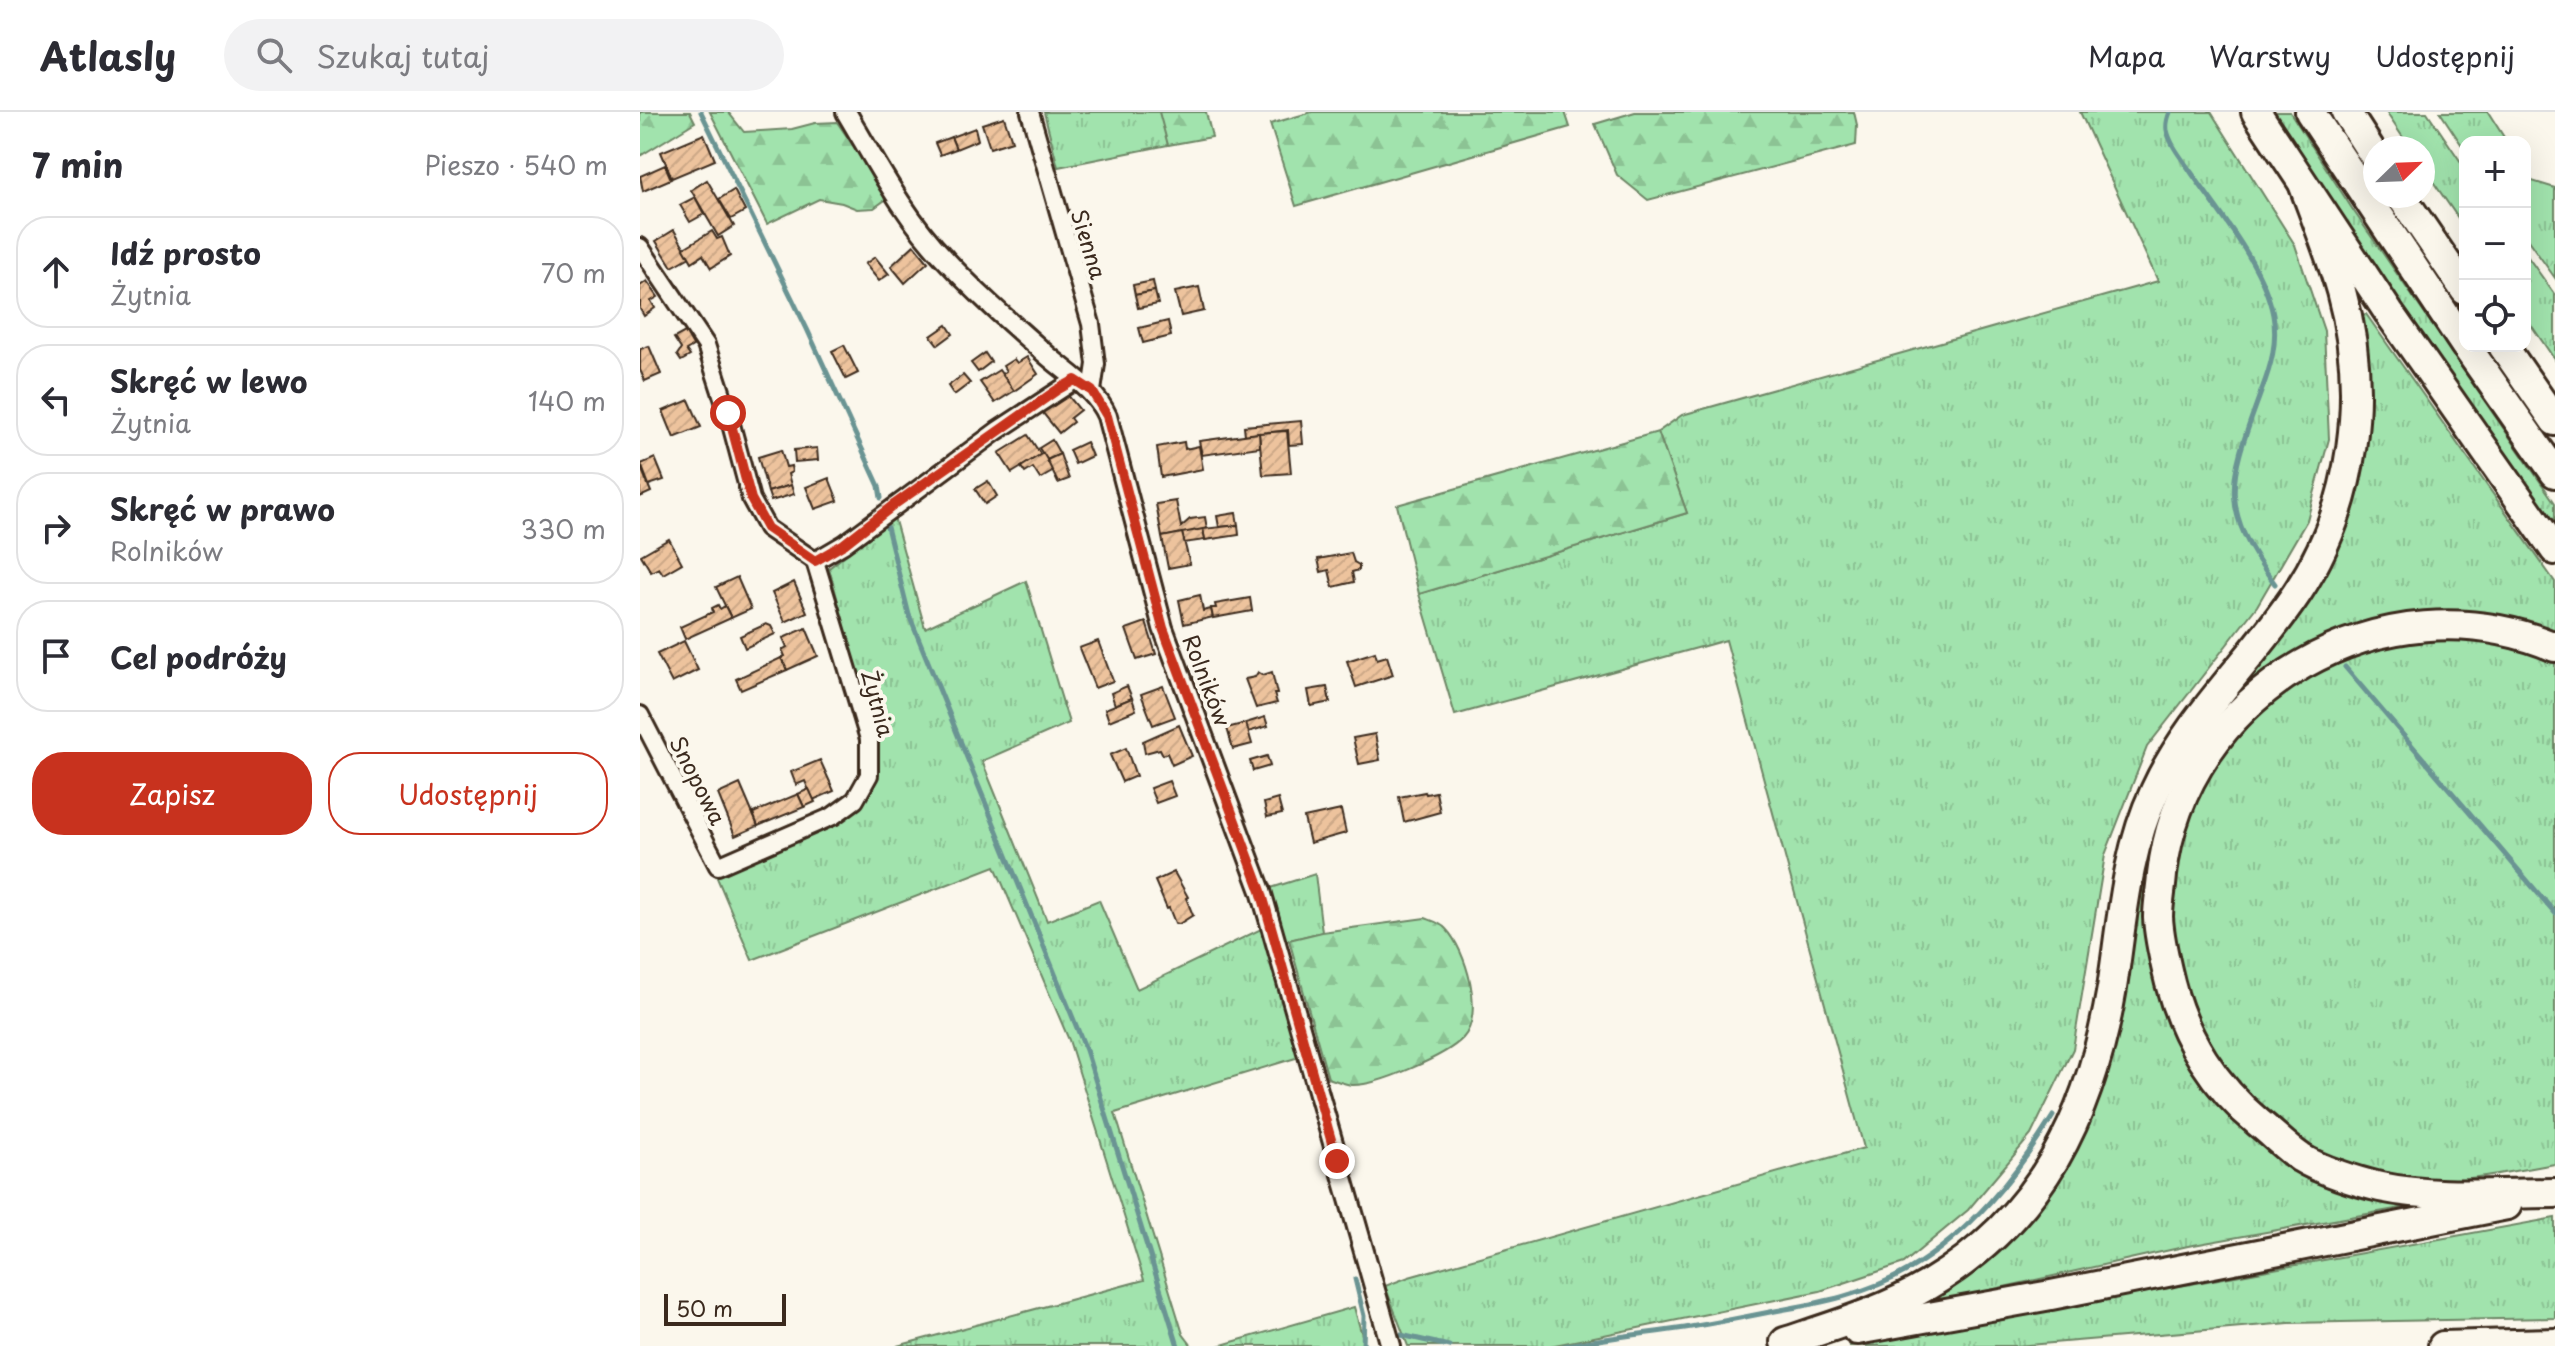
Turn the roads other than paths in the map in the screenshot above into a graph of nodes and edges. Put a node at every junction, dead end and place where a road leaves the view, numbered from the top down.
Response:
1 (846, 112) edge
2 (1030, 112) edge
3 (2256, 112) edge
4 (2310, 112) edge
5 (2346, 112) edge
6 (2363, 138) edge
7 (2304, 186) junction
8 (2410, 208) edge
9 (2412, 208) edge
10 (640, 247) edge
11 (2459, 267) edge
12 (2459, 281) edge
13 (2459, 336) edge
14 (2470, 352) edge
15 (2507, 352) edge
16 (2526, 352) edge
17 (1075, 380) junction
18 (2555, 389) edge
19 (1092, 391) junction
20 (2555, 421) edge
21 (2555, 473) edge
22 (2555, 550) edge
23 (815, 561) junction
24 (2555, 647) edge
25 (640, 715) edge
26 (718, 866) joint
27 (2555, 1194) edge
28 (2555, 1343) edge
29 (1775, 1344) edge
30 (1391, 1346) edge
31 (2443, 1346) edge

1 - 17 street
2 - 19 street, Sienna
3 - 7 highway
4 - 13 highway
5 - 6 highway
7 - 22 highway
7 - 29 highway
8 - 12 highway
9 - 11 highway
10 - 23 street
14 - 21 highway
15 - 20 highway
16 - 18 highway
17 - 19 street
17 - 23 street
19 - 30 street, Rolników
23 - 26 street, Żytnia
24 - 27 highway
25 - 26 street, Snopowa
27 - 29 highway
28 - 31 highway

